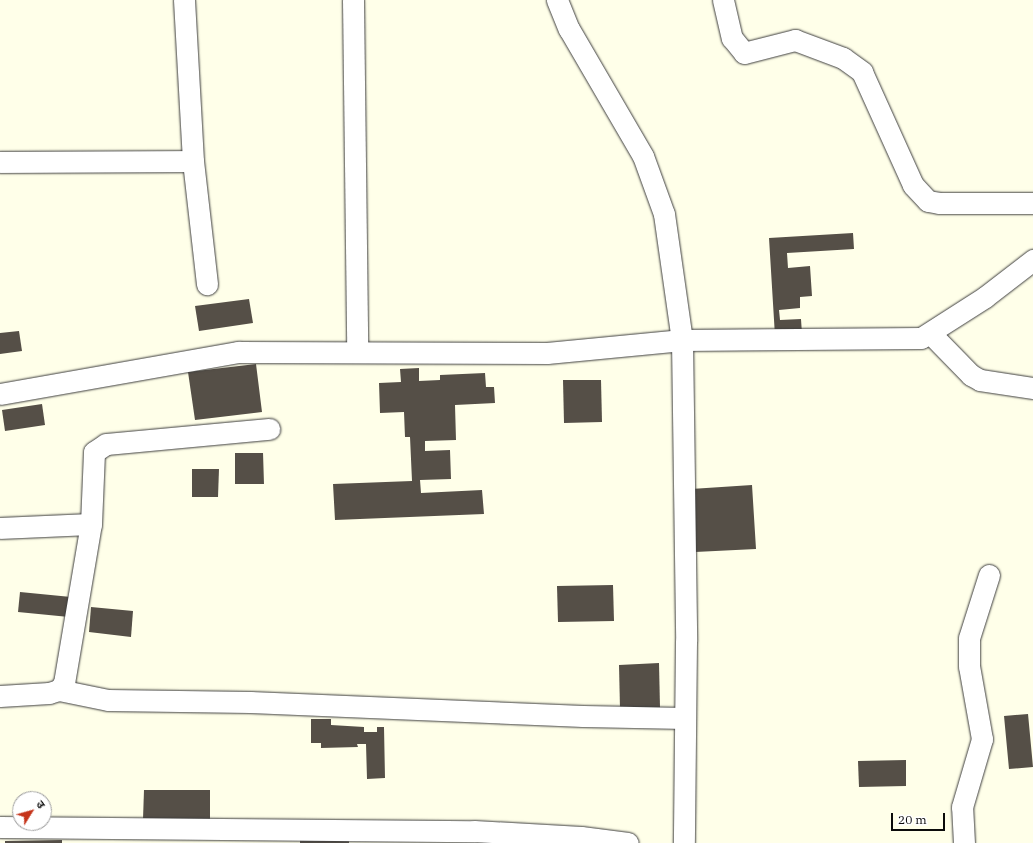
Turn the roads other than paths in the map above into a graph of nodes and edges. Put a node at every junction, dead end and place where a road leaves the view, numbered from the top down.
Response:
1 (184, 0) edge
2 (353, 0) edge
3 (557, 0) edge
4 (723, 0) edge
5 (193, 161) junction
6 (0, 162) edge
7 (1033, 203) edge
8 (1033, 260) edge
9 (207, 284) dead end
10 (930, 334) junction
11 (682, 340) junction
12 (357, 351) junction
13 (1033, 388) edge
14 (0, 394) edge
15 (269, 428) dead end
16 (91, 524) junction
17 (0, 528) edge
18 (989, 575) dead end
19 (59, 690) junction
20 (0, 696) edge
21 (685, 718) junction
22 (0, 827) edge
23 (628, 843) edge
24 (684, 843) edge
25 (964, 843) edge

1 - 5 street
2 - 12 street
3 - 11 street
4 - 7 street
5 - 6 street
5 - 9 street
8 - 10 street
10 - 11 street
10 - 13 street
11 - 12 street
11 - 21 street
12 - 14 street
15 - 16 street
16 - 17 street
16 - 19 street
18 - 25 street
19 - 20 street
19 - 21 street
21 - 24 street
22 - 23 street

